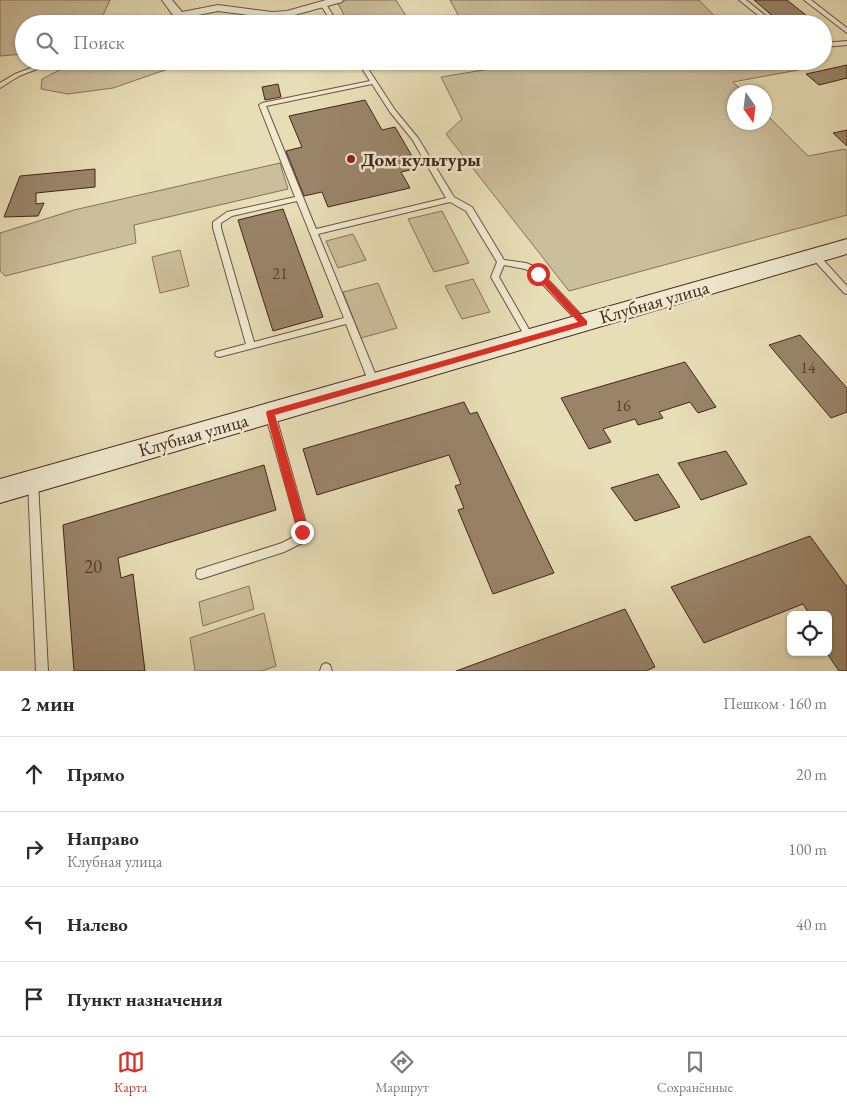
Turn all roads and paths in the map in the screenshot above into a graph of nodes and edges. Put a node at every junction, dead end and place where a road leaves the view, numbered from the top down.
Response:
1 (167, 0) edge
2 (338, 0) edge
3 (742, 0) edge
4 (807, 0) edge
5 (324, 4) junction
6 (178, 15) edge
7 (184, 15) edge
8 (272, 15) edge
9 (272, 15) edge
10 (331, 15) edge
11 (762, 15) edge
12 (826, 15) edge
13 (832, 19) edge
14 (847, 31) edge
15 (847, 41) edge
16 (832, 44) edge
17 (31, 70) edge
18 (366, 70) edge
19 (374, 82) junction
20 (0, 86) edge
21 (300, 198) junction
22 (451, 200) junction
23 (314, 232) junction
24 (847, 246) edge
25 (816, 256) junction
26 (501, 262) junction
27 (847, 291) edge
28 (349, 320) junction
29 (584, 323) junction
30 (530, 338) junction
31 (251, 346) junction
32 (219, 354) dead end
33 (374, 383) junction
34 (270, 413) junction
35 (33, 482) junction
36 (0, 491) edge
37 (201, 574) dead end
38 (42, 671) edge

1 - 6 street
2 - 5 street
3 - 11 lane
4 - 12 lane
5 - 8 street
5 - 10 lane
7 - 9 street
13 - 14 lane
15 - 16 lane
17 - 20 lane
18 - 19 lane
19 - 21 lane
19 - 22 lane
21 - 23 lane
21 - 31 lane
22 - 23 lane
22 - 26 lane
23 - 28 lane
24 - 25 street, Клубная улица
25 - 27 lane
25 - 29 street, Клубная улица
26 - 29 lane
26 - 30 lane
28 - 31 lane
28 - 33 lane
29 - 30 street, Клубная улица
30 - 33 street, Клубная улица
31 - 32 lane
33 - 34 street, Клубная улица
34 - 35 street, Клубная улица
34 - 37 lane
35 - 36 street, Клубная улица
35 - 38 lane

